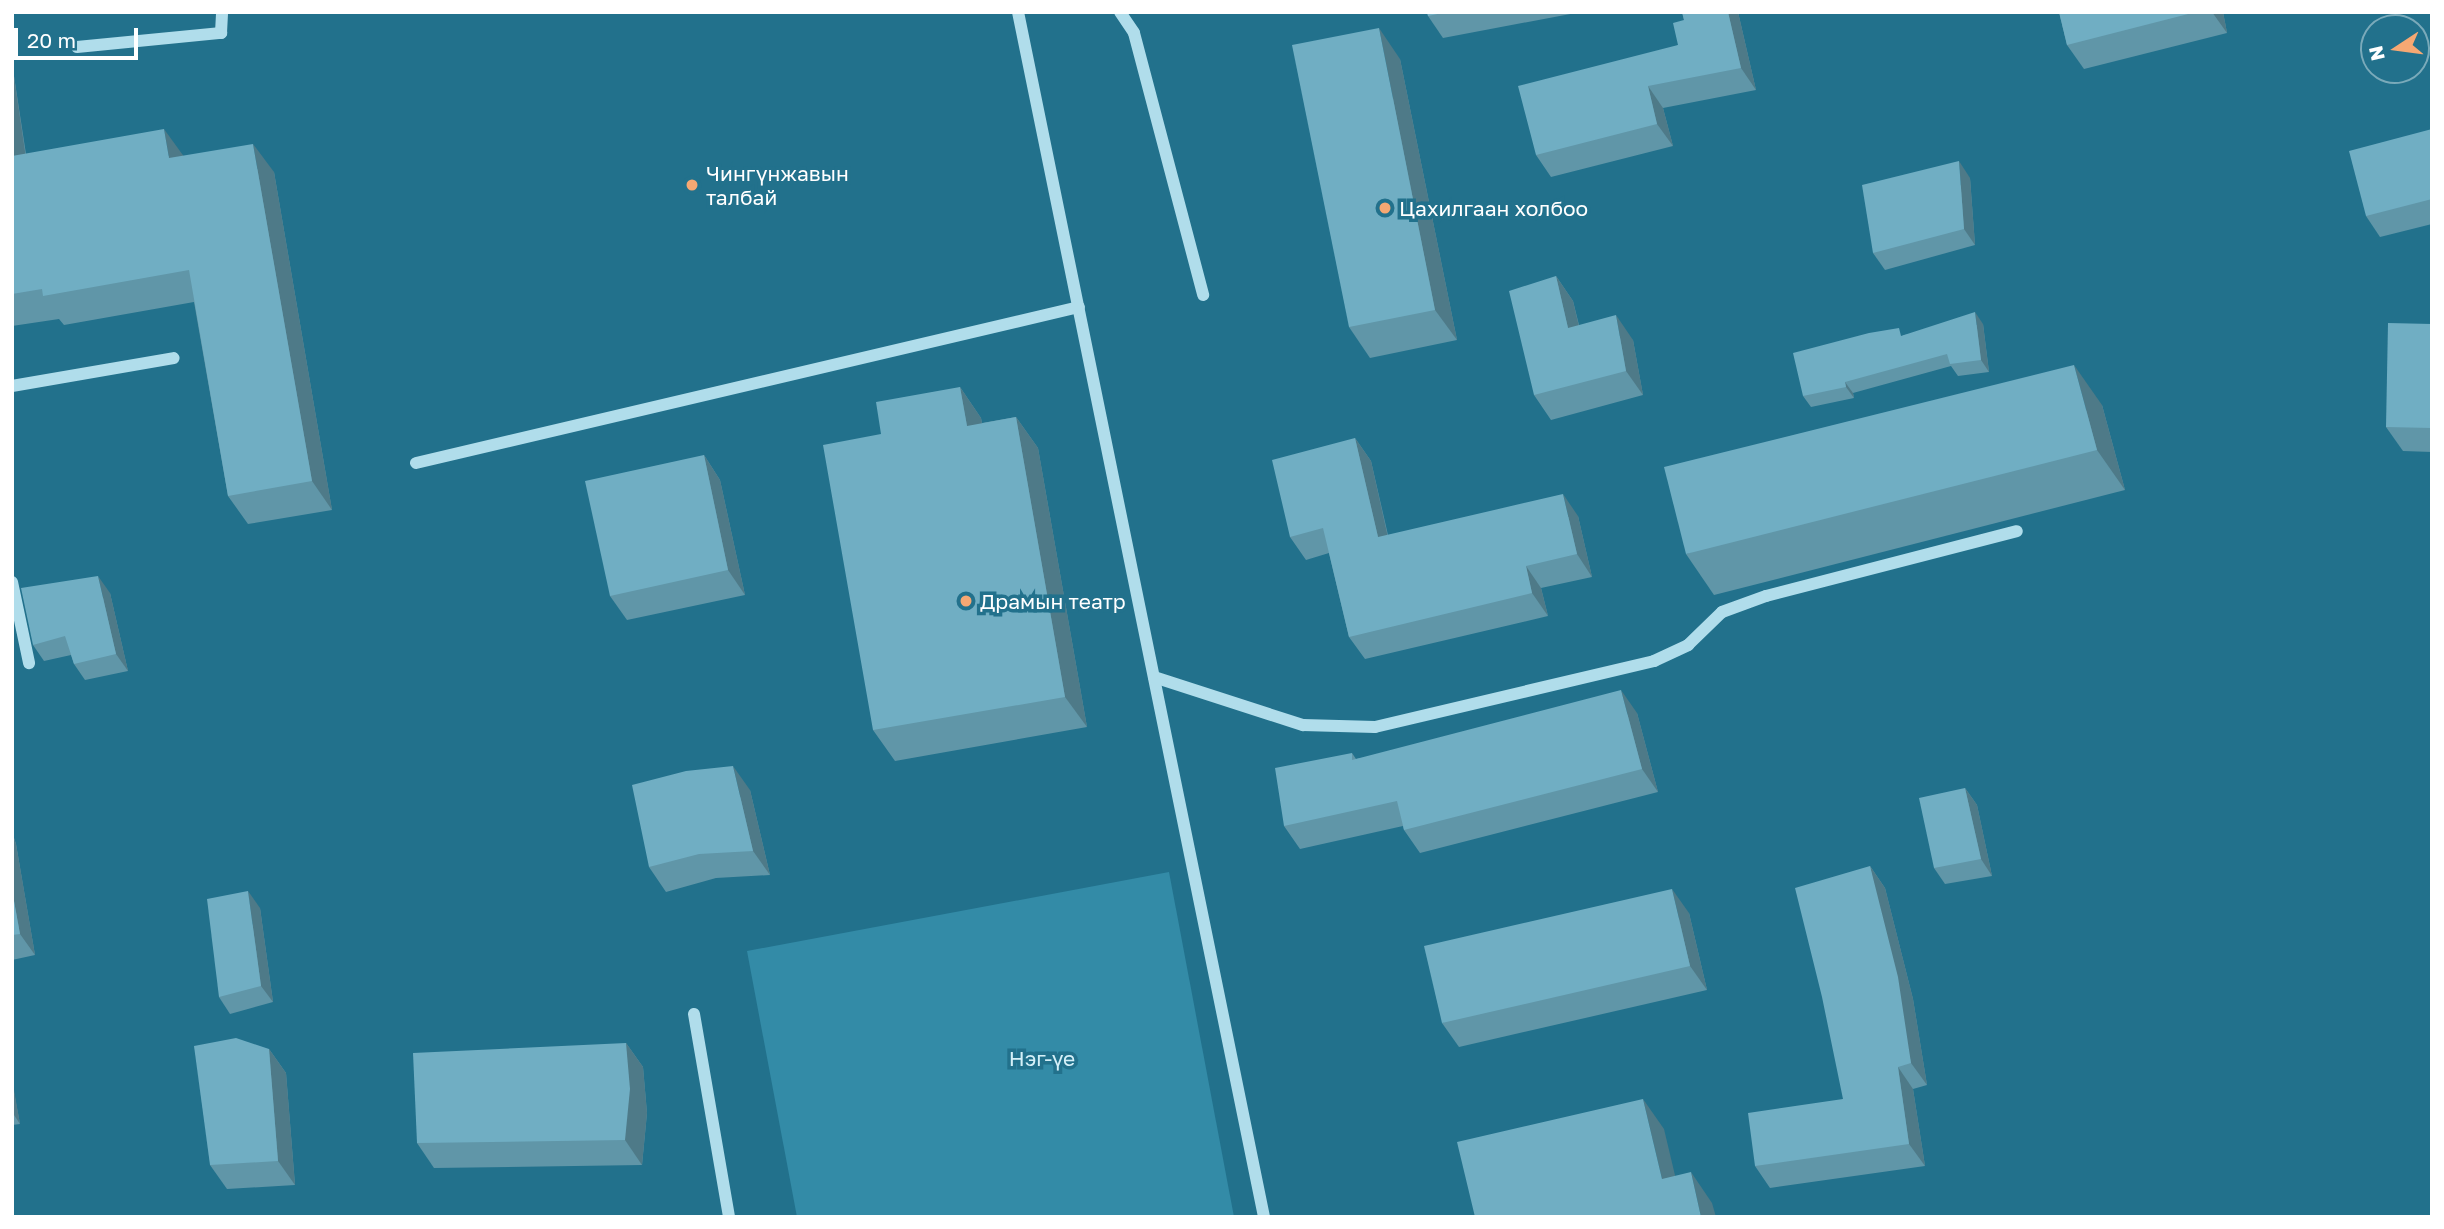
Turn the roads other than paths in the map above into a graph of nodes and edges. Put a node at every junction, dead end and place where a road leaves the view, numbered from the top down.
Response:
1 (222, 12) edge
2 (1018, 12) edge
3 (1120, 12) edge
4 (77, 47) dead end
5 (1203, 295) dead end
6 (1079, 307) junction
7 (174, 358) dead end
8 (12, 386) edge
9 (415, 463) dead end
10 (2017, 531) dead end
11 (12, 582) edge
12 (29, 663) dead end
13 (1154, 677) junction
14 (694, 1014) dead end
15 (729, 1217) edge
16 (1264, 1217) edge

1 - 4 street
2 - 6 street
3 - 5 street
6 - 9 street
6 - 13 street
7 - 8 street
10 - 13 street
11 - 12 street
13 - 16 street
14 - 15 street

